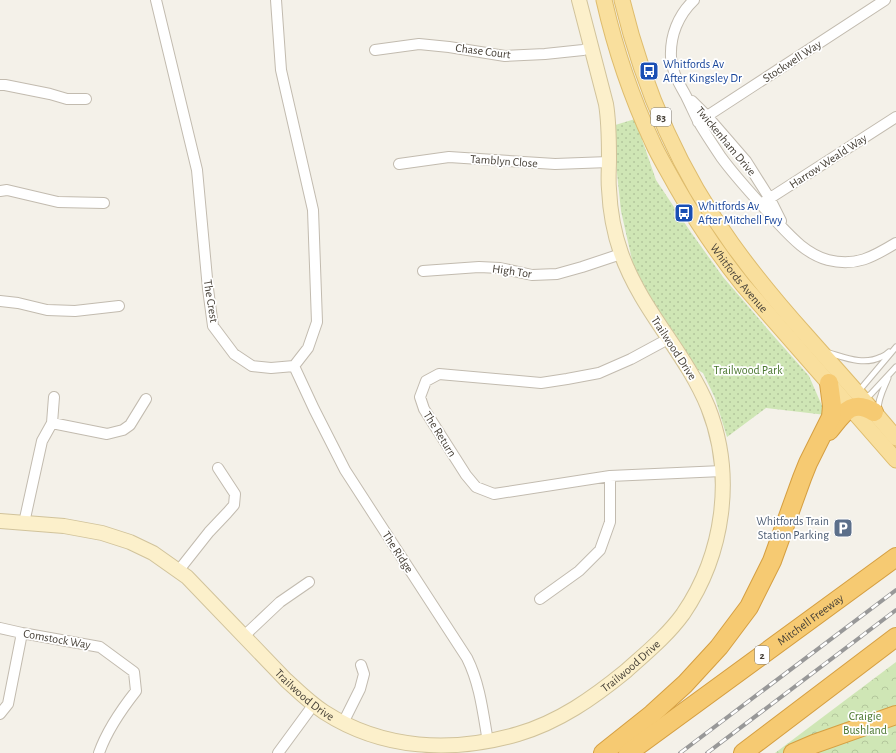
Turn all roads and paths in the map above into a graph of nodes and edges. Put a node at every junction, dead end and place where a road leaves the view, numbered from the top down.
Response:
1 (156, 0) edge
2 (276, 0) edge
3 (579, 0) edge
4 (604, 0) edge
5 (622, 0) edge
6 (694, 0) edge
7 (885, 0) edge
8 (591, 47) junction
9 (375, 50) dead end
10 (0, 85) edge
11 (86, 99) dead end
12 (896, 118) edge
13 (703, 119) junction
14 (610, 162) junction
15 (399, 164) dead end
16 (0, 191) edge
17 (770, 199) junction
18 (104, 203) dead end
19 (761, 204) junction
20 (786, 232) junction
21 (896, 243) edge
22 (622, 254) junction
23 (423, 272) dead end
24 (0, 301) edge
25 (119, 306) dead end
26 (668, 339) junction
27 (896, 347) edge
28 (820, 350) junction
29 (294, 366) junction
30 (896, 367) edge
31 (889, 375) junction
32 (832, 387) junction
33 (54, 397) dead end
34 (146, 399) dead end
35 (858, 404) junction
36 (52, 423) junction
37 (896, 438) edge
38 (814, 450) junction
39 (896, 460) edge
40 (218, 468) dead end
41 (722, 471) junction
42 (610, 476) junction
43 (0, 521) edge
44 (24, 523) junction
45 (896, 557) edge
46 (179, 570) junction
47 (309, 582) dead end
48 (540, 599) dead end
49 (0, 628) edge
50 (22, 633) junction
51 (244, 636) junction
52 (896, 637) edge
53 (361, 666) dead end
54 (314, 704) junction
55 (0, 714) edge
56 (896, 715) edge
57 (343, 723) junction
58 (488, 742) junction
59 (417, 749) edge
60 (99, 753) edge
61 (278, 753) edge
62 (603, 753) edge
63 (628, 753) edge
64 (743, 753) edge
65 (793, 753) edge

1 - 29 street, The Crest
2 - 29 street
3 - 8 street, Trailwood Drive
4 - 32 main road, Whitfords Avenue / 83
5 - 28 main road, Whitfords Avenue / 83
6 - 13 street, Twickenham Drive
7 - 13 street, Stockwell Way
8 - 9 street, Chase Court
8 - 14 street, Trailwood Drive
10 - 11 street
12 - 17 street, Harrow Weald Way
13 - 17 street, Twickenham Drive
13 - 19 street, Twickenham Drive
14 - 15 street, Tamblyn Close
14 - 22 street, Trailwood Drive
16 - 18 street
17 - 19 street, Harrow Weald Way
17 - 20 street, Twickenham Drive
19 - 20 street, Twickenham Drive
20 - 21 street, Twickenham Drive
22 - 23 street, High Tor
22 - 26 street, Trailwood Drive
24 - 25 street
26 - 41 street, Trailwood Drive
26 - 42 street, The Return
27 - 28 lane
27 - 35 lane
28 - 35 main road, Whitfords Avenue / 83
29 - 58 street, The Ridge
30 - 31 lane
31 - 35 lane
31 - 35 lane
32 - 35 main road, Whitfords Avenue / 83
32 - 38 highway
33 - 36 street
34 - 36 street
35 - 37 main road, Whitfords Avenue / 83
35 - 38 highway
35 - 39 main road, Whitfords Avenue / 83
36 - 44 street
38 - 62 highway
40 - 46 street
41 - 42 street, The Return
41 - 58 street, Trailwood Drive
42 - 48 street
43 - 44 street, Trailwood Drive
44 - 46 street, Trailwood Drive
45 - 63 highway, Mitchell Freeway / 2
46 - 51 street, Trailwood Drive
47 - 51 street
49 - 50 street, Comstock Way
50 - 55 street
50 - 60 street, Comstock Way
51 - 54 street, Trailwood Drive
52 - 64 highway
53 - 57 street
54 - 57 street, Trailwood Drive
54 - 61 street
56 - 65 highway
57 - 59 street, Trailwood Drive
58 - 59 street, Trailwood Drive

